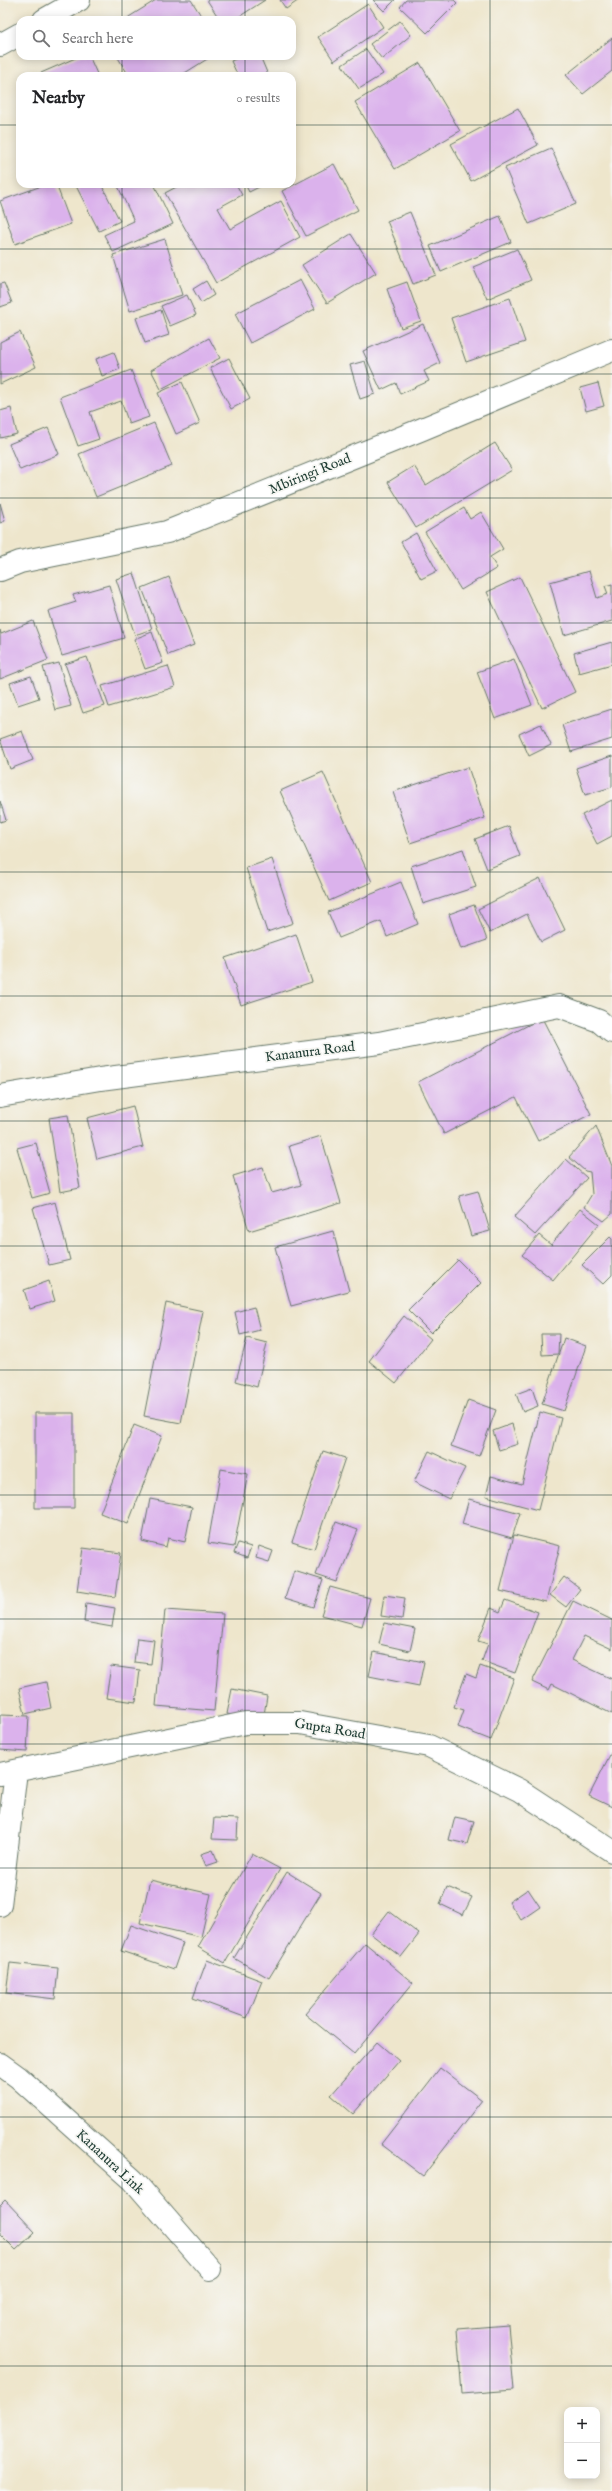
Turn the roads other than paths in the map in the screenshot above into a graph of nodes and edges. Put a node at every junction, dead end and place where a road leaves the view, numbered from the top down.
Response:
1 (78, 0) edge
2 (51, 16) edge
3 (16, 36) edge
4 (0, 45) edge
5 (612, 350) edge
6 (0, 570) edge
7 (612, 1032) edge
8 (0, 1096) edge
9 (8, 1772) edge
10 (612, 1851) edge
11 (0, 1905) edge
12 (0, 2064) edge
13 (210, 2269) dead end

1 - 2 street
3 - 4 street
5 - 6 street, Mbiringi Road
7 - 8 street, Kananura Road
9 - 10 street, Gupta Road
9 - 11 street
12 - 13 street, Kananura Link

